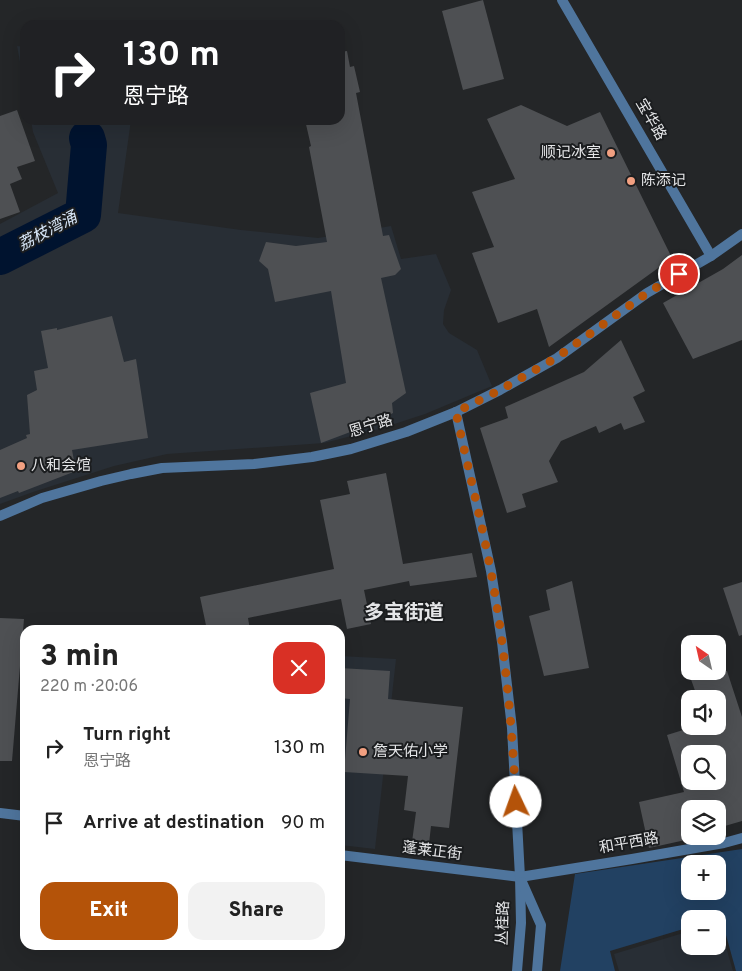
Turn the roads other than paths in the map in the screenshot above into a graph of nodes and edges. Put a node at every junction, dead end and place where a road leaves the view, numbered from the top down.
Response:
1 (562, 0) edge
2 (742, 234) edge
3 (711, 256) junction
4 (456, 412) junction
5 (0, 516) edge
6 (0, 813) edge
7 (20, 815) edge
8 (742, 838) edge
9 (345, 856) edge
10 (520, 877) junction
11 (517, 971) edge
12 (537, 971) edge

1 - 3 street, 宝华路
2 - 3 street, 恩宁路
3 - 4 street, 恩宁路
4 - 5 street, 恩宁路
4 - 10 street, 丛桂路
6 - 7 street
8 - 10 street, 和平西路
9 - 10 street, 蓬莱正街
10 - 11 street, 丛桂路
10 - 12 street, 丛桂路

